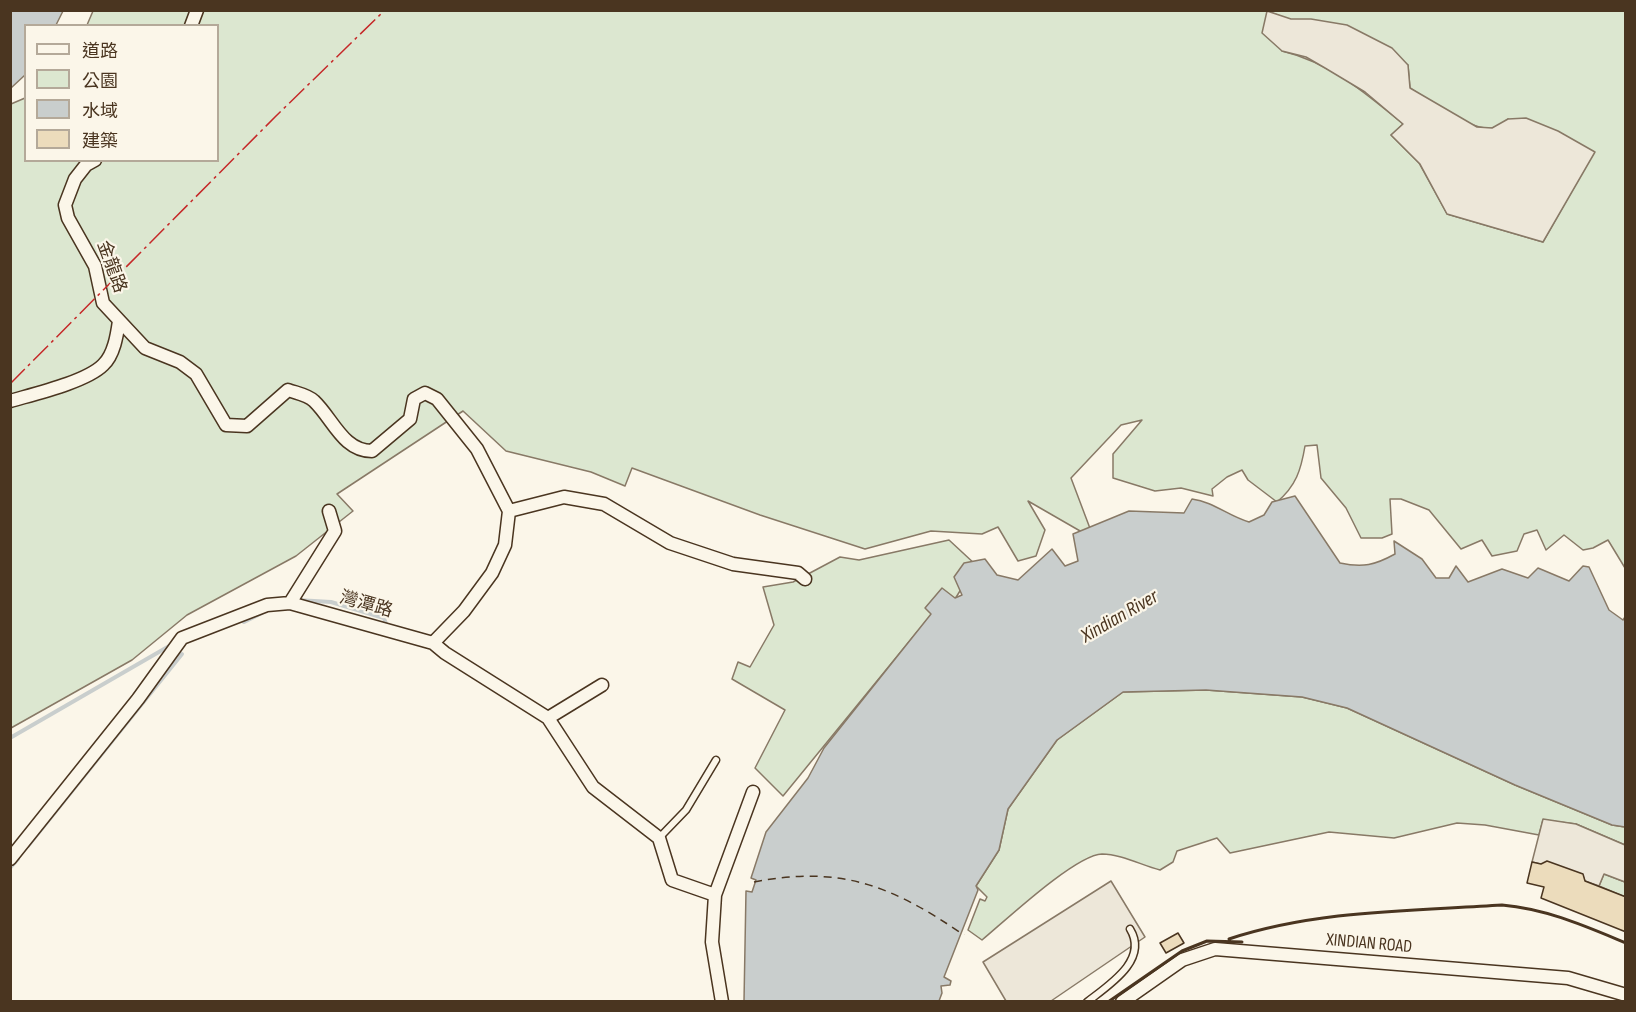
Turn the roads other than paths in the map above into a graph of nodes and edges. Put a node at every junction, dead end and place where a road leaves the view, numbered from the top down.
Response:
1 (91, 162) edge
2 (119, 321) junction
3 (10, 401) edge
4 (329, 511) dead end
5 (509, 512) junction
6 (805, 579) dead end
7 (290, 603) junction
8 (434, 643) junction
9 (602, 685) dead end
10 (548, 718) junction
11 (716, 760) dead end
12 (753, 792) dead end
13 (659, 838) junction
14 (10, 860) edge
15 (715, 895) junction
16 (1130, 929) dead end
17 (1626, 995) edge
18 (722, 1002) edge
19 (1087, 1002) edge
20 (1122, 1002) edge

1 - 2 street, 金龍路
2 - 3 street, 金龍路
2 - 5 street
4 - 7 street
5 - 6 street
5 - 8 street
7 - 8 street, 灣潭路
7 - 14 street, 灣潭路
8 - 10 street, 灣潭路
9 - 10 street
10 - 13 street, 灣潭路
11 - 13 lane
12 - 15 street
13 - 15 street
15 - 18 street
16 - 19 lane
17 - 20 street, XINDIAN ROAD

